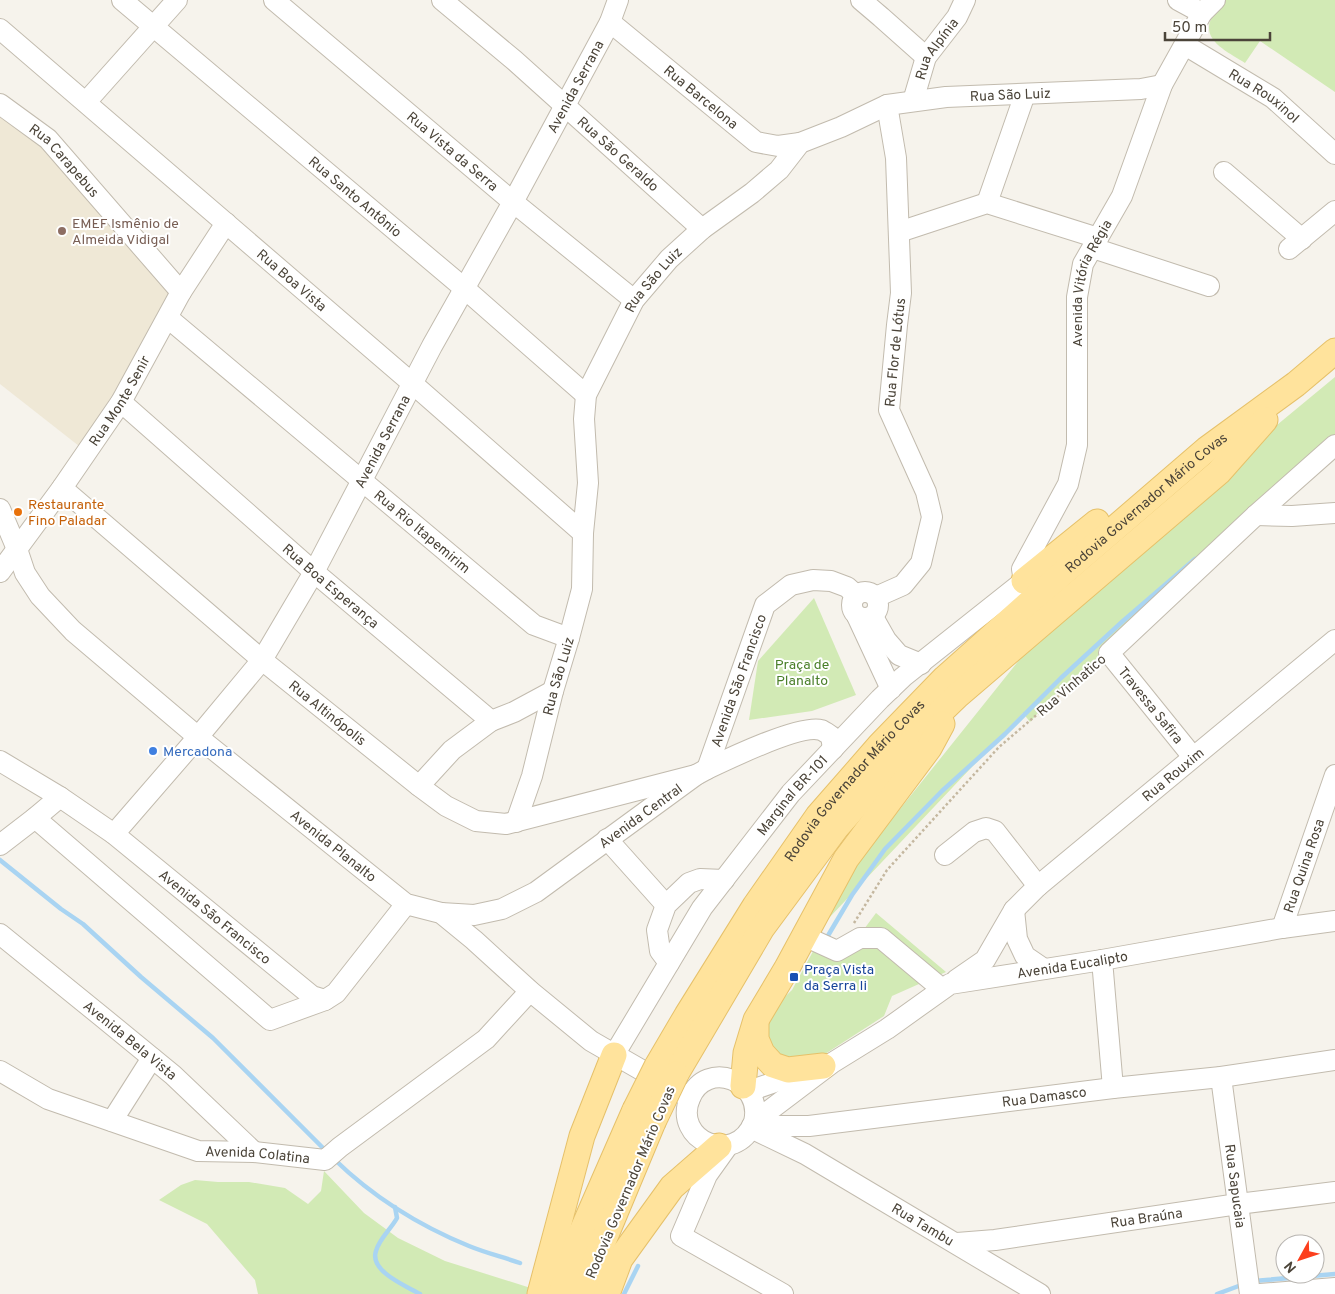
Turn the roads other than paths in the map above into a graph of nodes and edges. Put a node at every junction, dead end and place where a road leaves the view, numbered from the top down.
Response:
1 (122, 0) edge
2 (177, 0) edge
3 (274, 0) edge
4 (442, 0) edge
5 (618, 0) edge
6 (861, 0) edge
7 (974, 0) edge
8 (1178, 0) edge
9 (1209, 7) edge
10 (961, 9) edge
11 (610, 22) junction
12 (153, 26) junction
13 (0, 29) edge
14 (1185, 45) junction
15 (926, 58) junction
16 (1162, 85) junction
17 (1025, 94) junction
18 (913, 101) junction
19 (86, 102) junction
20 (0, 104) edge
21 (565, 105) junction
22 (887, 105) junction
23 (800, 143) junction
24 (1335, 154) edge
25 (1224, 172) dead end
26 (513, 202) junction
27 (987, 204) junction
28 (1335, 211) edge
29 (226, 223) junction
30 (702, 229) junction
31 (899, 232) junction
32 (1095, 243) junction
33 (1209, 286) dead end
34 (464, 288) junction
35 (181, 292) junction
36 (634, 300) junction
37 (168, 318) junction
38 (1335, 351) edge
39 (413, 384) junction
40 (1296, 384) junction
41 (586, 395) junction
42 (121, 402) junction
43 (1335, 445) edge
44 (1207, 449) junction
45 (362, 481) junction
46 (62, 488) junction
47 (0, 509) edge
48 (1335, 513) edge
49 (1256, 515) junction
50 (583, 533) junction
51 (17, 549) junction
52 (0, 572) edge
53 (314, 572) junction
54 (1024, 581) junction
55 (856, 595) junction
56 (876, 597) junction
57 (865, 616) junction
58 (569, 638) junction
59 (1335, 640) edge
60 (1109, 653) joint
61 (262, 660) junction
62 (921, 664) junction
63 (891, 689) junction
64 (553, 691) junction
65 (957, 696) junction
66 (491, 721) junction
67 (198, 737) junction
68 (833, 749) junction
69 (1193, 756) junction
70 (0, 761) edge
71 (701, 772) junction
72 (1335, 775) edge
73 (419, 786) junction
74 (634, 791) junction
75 (60, 797) junction
76 (642, 814) junction
77 (35, 818) junction
78 (516, 822) junction
79 (114, 834) junction
80 (608, 839) junction
81 (2, 843) edge
82 (945, 855) dead end
83 (724, 880) junction
84 (1038, 886) junction
85 (406, 904) junction
86 (666, 905) junction
87 (502, 909) junction
88 (1014, 910) junction
89 (441, 913) junction
90 (1335, 921) edge
91 (1282, 928) junction
92 (0, 934) edge
93 (804, 936) junction
94 (474, 940) junction
95 (1102, 960) junction
96 (669, 963) junction
97 (1044, 969) junction
98 (946, 986) junction
99 (530, 991) junction
100 (325, 1000) junction
101 (756, 1020) junction
102 (614, 1055) junction
103 (152, 1058) junction
104 (1335, 1060) edge
105 (828, 1065) junction
106 (667, 1070) junction
107 (0, 1071) edge
108 (1221, 1077) junction
109 (746, 1088) junction
110 (1114, 1088) junction
111 (790, 1096) junction
112 (690, 1098) junction
113 (112, 1121) junction
114 (753, 1125) junction
115 (809, 1126) junction
116 (724, 1146) junction
117 (254, 1152) junction
118 (805, 1154) junction
119 (1335, 1192) edge
120 (1238, 1204) junction
121 (995, 1240) junction
122 (589, 1244) junction
123 (957, 1244) junction
124 (991, 1264) junction
125 (1335, 1288) edge
126 (547, 1293) edge
127 (583, 1294) edge
128 (607, 1294) edge
129 (783, 1294) edge
130 (1040, 1294) edge
131 (1250, 1294) edge
132 (1260, 1294) edge

1 - 12 street, Rua Santo Antônio
2 - 12 street
3 - 26 street, Rua Vista da Serra
4 - 21 street, Rua São Geraldo
5 - 11 street, Avenida Serrana
6 - 15 street
7 - 10 street, Rua Alpínia
8 - 9 street
9 - 14 street, Avenida Vitória Régia
10 - 15 street, Rua Alpínia
11 - 21 street, Avenida Serrana
11 - 23 street, Rua Barcelona
12 - 19 street
12 - 34 street, Rua Santo Antônio
13 - 19 street, Rua Boa Vista
14 - 16 street, Avenida Vitória Régia
14 - 24 street, Rua Rouxinol
15 - 18 street, Rua Alpínia
16 - 17 street, Rua São Luiz
16 - 32 street, Avenida Vitória Régia
17 - 18 street, Rua São Luiz
17 - 27 street
18 - 22 street, Rua São Luiz
19 - 29 street, Rua Boa Vista
20 - 35 street, Rua Carapebus
21 - 26 street, Avenida Serrana
21 - 30 street, Rua São Geraldo
22 - 23 street, Rua São Luiz
22 - 31 street, Rua Flor de Lótus
23 - 30 street, Rua São Luiz
25 - 28 street
26 - 34 street, Avenida Serrana
26 - 36 street, Rua Vista da Serra
27 - 31 street
27 - 32 street
29 - 35 street, Rua Monte Senir
29 - 39 street, Rua Boa Vista
30 - 36 street, Rua São Luiz
31 - 56 street, Rua Flor de Lótus
32 - 33 street
32 - 54 street, Avenida Vitória Régia
34 - 39 street, Avenida Serrana
34 - 41 street, Rua Santo Antônio
35 - 37 street, Rua Monte Senir
36 - 41 street, Rua São Luiz
37 - 42 street, Rua Monte Senir
37 - 45 street, Rua Rio Itapemirim
38 - 40 main road, Rodovia Governador Mário Covas
39 - 45 street, Avenida Serrana
39 - 50 street, Rua Boa Vista
40 - 44 main road, Rodovia Governador Mário Covas
40 - 65 main road, Rodovia Governador Mário Covas
41 - 50 street, Rua São Luiz
42 - 46 street, Rua Monte Senir
42 - 53 street, Rua Boa Esperança
43 - 49 street, Rua Vinhatico
44 - 54 main road
44 - 106 main road, Rodovia Governador Mário Covas
45 - 53 street, Avenida Serrana
45 - 58 street, Rua Rio Itapemirim
46 - 51 street, Rua Monte Senir
46 - 61 street, Rua Altinópolis
47 - 51 street, Avenida Planalto
48 - 49 street
49 - 60 street, Rua Vinhatico
50 - 58 street, Rua São Luiz
51 - 52 street, Rua Monte Senir
51 - 67 street, Avenida Planalto
53 - 61 street, Avenida Serrana
53 - 66 street, Rua Boa Esperança
54 - 62 street, Marginal BR-101
55 - 56 street
55 - 57 street
55 - 71 street, Avenida São Francisco
56 - 57 street
57 - 62 street
57 - 63 street
58 - 64 street, Rua São Luiz
59 - 69 street, Rua Rouxim
60 - 69 street, Travessa Safira
61 - 67 street, Avenida Serrana
61 - 73 street, Rua Altinópolis
62 - 63 street, Marginal BR-101
63 - 68 street, Marginal BR-101
64 - 66 street
64 - 78 street, Rua São Luiz
65 - 93 main road
65 - 106 main road, Rodovia Governador Mário Covas
66 - 73 street
67 - 79 street, Avenida Serrana
67 - 85 street, Avenida Planalto
68 - 71 street, Avenida Central
68 - 83 street, Marginal BR-101
69 - 84 street, Rua Rouxim
70 - 75 street, Avenida São Francisco
71 - 74 street, Rua Altinópolis
71 - 76 street, Avenida Central
72 - 91 street, Rua Quina Rosa
73 - 78 street, Rua Altinópolis
74 - 76 street
74 - 78 street, Rua Altinópolis
75 - 77 street
75 - 79 street, Avenida São Francisco
76 - 80 street, Avenida Central
77 - 81 street
77 - 100 street
79 - 100 street, Avenida São Francisco
80 - 86 street
80 - 87 street, Avenida Central
82 - 84 street
83 - 86 street
83 - 96 street, Marginal BR-101
84 - 88 street, Rua Rouxim
85 - 89 street, Avenida Planalto
85 - 100 street
86 - 96 street
87 - 89 street, Avenida Central
87 - 94 street
88 - 97 street
88 - 98 street, Rua Rouxim
89 - 94 street, Avenida Planalto
90 - 91 street, Avenida Eucalipto
91 - 95 street, Avenida Eucalipto
92 - 103 street, Avenida Bela Vista
93 - 98 street
93 - 101 main road
94 - 99 street, Avenida Planalto
95 - 97 street, Avenida Eucalipto
95 - 110 street
96 - 102 street, Marginal BR-101
97 - 98 street, Avenida Eucalipto
98 - 105 street, Avenida Eucalipto
99 - 102 street, Avenida Planalto
99 - 117 street, Avenida Colatina
101 - 105 main road
101 - 109 main road
102 - 112 street, Avenida Planalto
102 - 122 main road
103 - 113 street
103 - 117 street, Avenida Bela Vista
104 - 108 street, Rua Damasco
105 - 109 street, Avenida Eucalipto
105 - 111 street, Avenida Eucalipto
106 - 122 main road, Rodovia Governador Mário Covas, bridge
107 - 113 street, Avenida Colatina
108 - 110 street, Rua Damasco
108 - 120 street, Rua Sapucaia
109 - 112 street
109 - 114 street
110 - 115 street, Rua Damasco
111 - 114 street, Avenida Eucalipto
111 - 115 street
112 - 116 street
113 - 117 street, Avenida Colatina
114 - 115 street, Rua Damasco
114 - 116 street
114 - 118 street, Rua Tambu
115 - 118 street
116 - 122 main road
116 - 129 street
118 - 123 street, Rua Tambu
119 - 120 street, Rua Braúna
120 - 121 street, Rua Braúna
120 - 131 street, Rua Sapucaia
121 - 123 street, Rua Braúna
121 - 124 street
122 - 126 main road
122 - 127 main road, Rodovia Governador Mário Covas
122 - 128 main road
123 - 124 street, Rua Tambu
124 - 130 street, Rua Tambu
125 - 132 street

